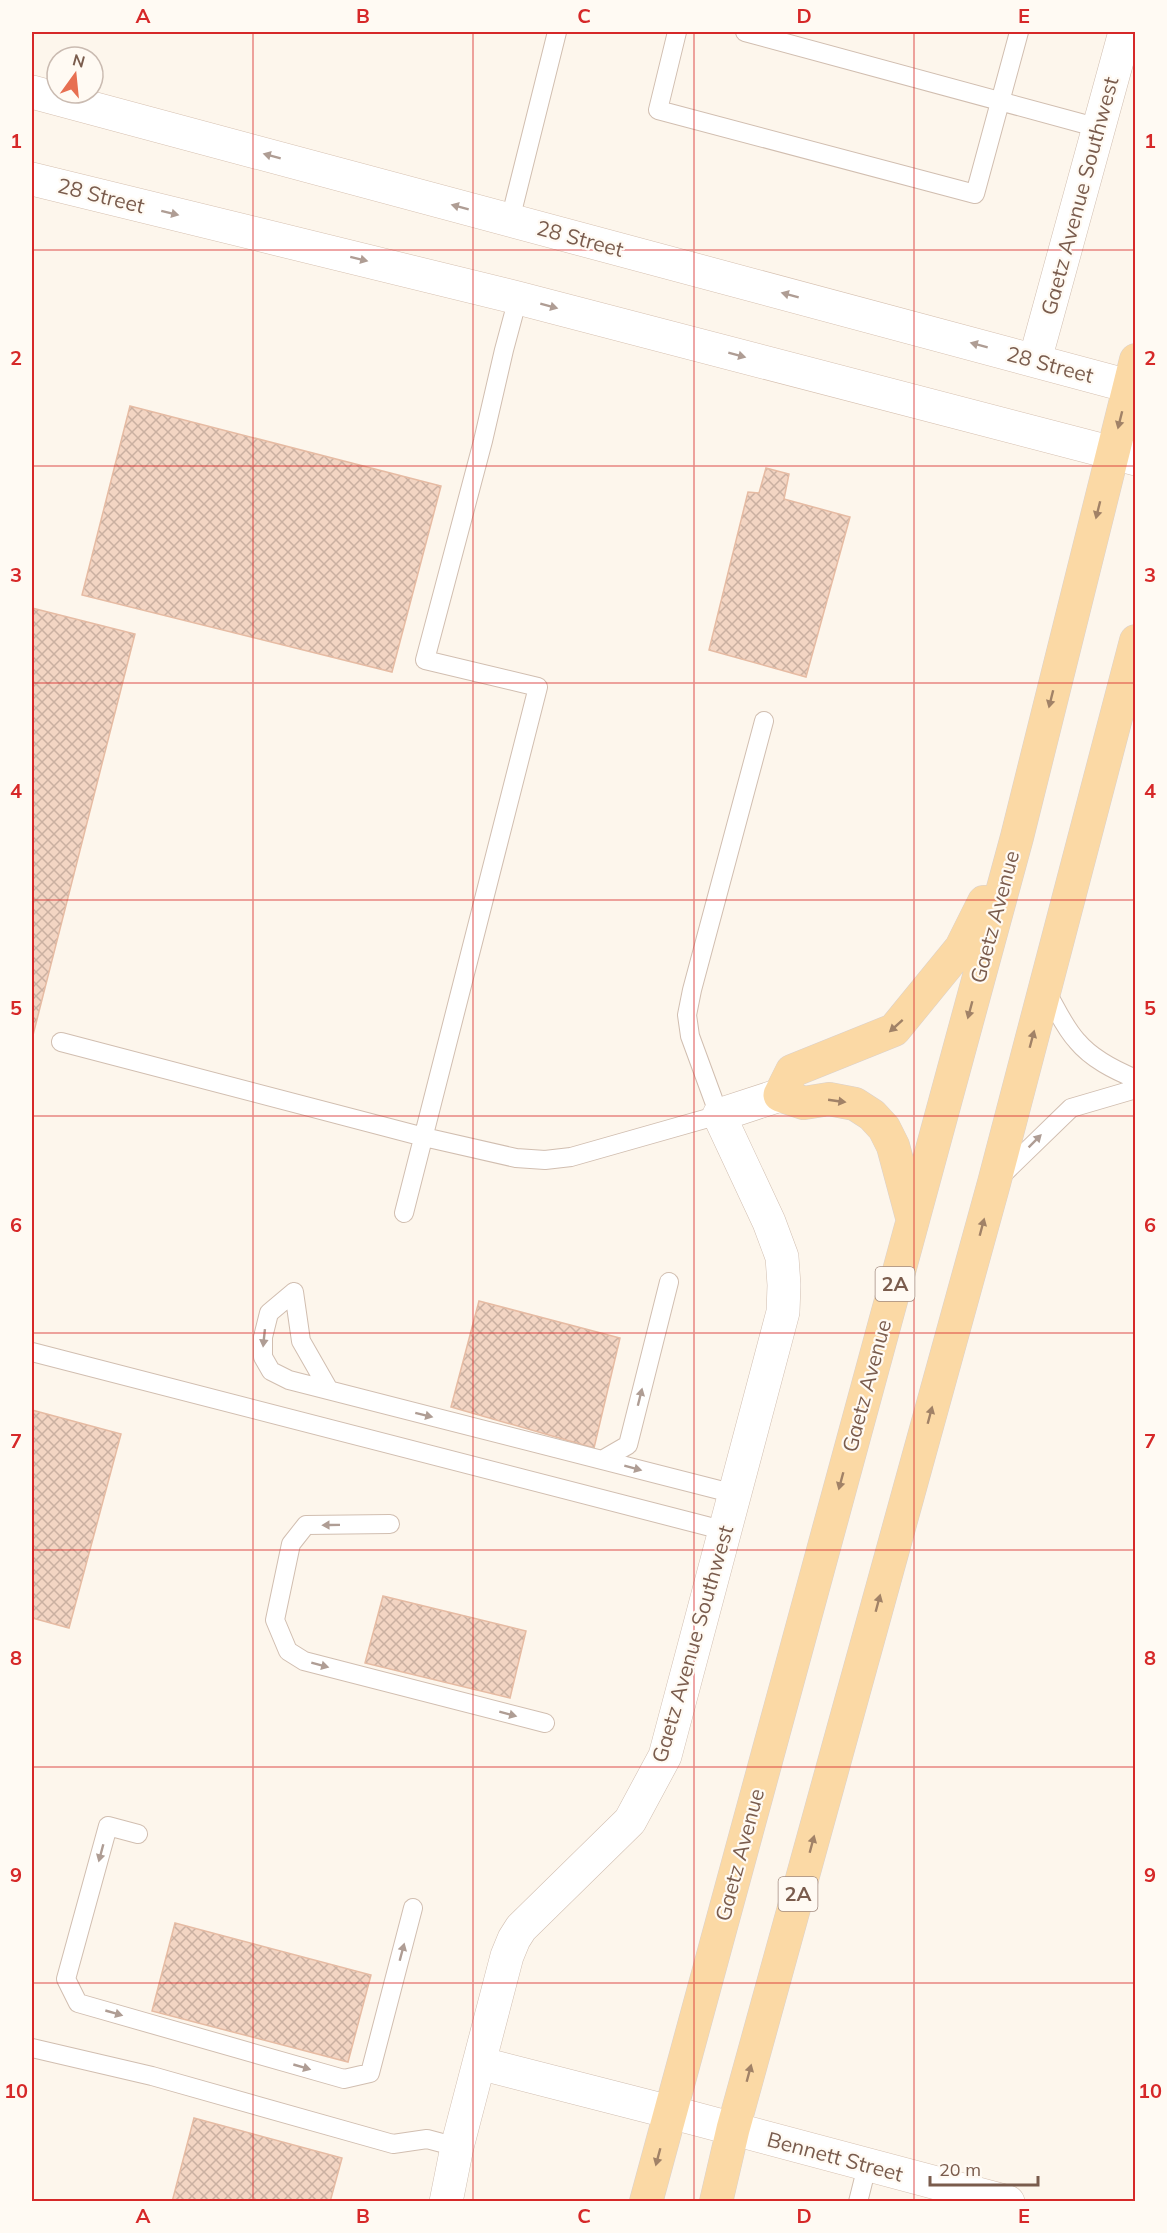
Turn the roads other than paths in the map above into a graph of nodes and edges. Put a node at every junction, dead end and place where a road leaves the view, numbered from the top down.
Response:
1 (557, 32) edge
2 (676, 32) edge
3 (745, 32) edge
4 (1019, 32) edge
5 (1125, 32) edge
6 (32, 92) edge
7 (1001, 101) junction
8 (1099, 128) junction
9 (32, 179) edge
10 (510, 220) junction
11 (518, 298) junction
12 (1035, 360) junction
13 (1133, 378) edge
14 (1124, 456) edge
15 (1136, 641) edge
16 (764, 721) dead end
17 (1017, 837) junction
18 (1045, 989) junction
19 (61, 1042) dead end
20 (1136, 1079) edge
21 (1136, 1089) edge
22 (780, 1095) junction
23 (719, 1114) junction
24 (424, 1137) junction
25 (994, 1183) junction
26 (404, 1213) dead end
27 (913, 1218) junction
28 (669, 1282) dead end
29 (32, 1352) edge
30 (329, 1390) junction
31 (602, 1460) junction
32 (735, 1494) junction
33 (390, 1524) dead end
34 (726, 1530) junction
35 (545, 1724) dead end
36 (138, 1834) dead end
37 (413, 1908) dead end
38 (32, 2048) edge
39 (479, 2063) junction
40 (670, 2112) junction
41 (733, 2129) junction
42 (457, 2147) junction
43 (867, 2166) junction
44 (446, 2202) edge
45 (646, 2202) edge
46 (716, 2202) edge
47 (858, 2202) edge
48 (1008, 2202) edge

1 - 10 lane
2 - 7 lane
3 - 7 lane
4 - 7 lane
5 - 8 street, Gaetz Avenue Southwest
10 -> 6 street, 28 Street
7 - 8 lane
8 - 12 street, Gaetz Avenue Southwest
9 -> 11 street, 28 Street
12 -> 10 street, 28 Street
11 -> 14 street, 28 Street
11 - 24 lane
12 - 13 street, 28 Street
13 -> 14 main road, Gaetz Avenue / 2A
14 -> 17 main road, Gaetz Avenue / 2A
15 - 18 main road, 2A
16 - 23 lane
17 -> 22 main road
17 -> 27 main road, Gaetz Avenue / 2A
18 - 20 lane
25 -> 18 main road, 2A
19 - 24 lane
25 -> 21 lane
22 - 23 street
22 -> 27 main road
23 - 24 lane
23 - 32 street, Gaetz Avenue Southwest
24 - 26 lane
41 -> 25 main road, 2A
27 -> 40 main road, Gaetz Avenue / 2A
31 -> 28 lane
29 - 34 lane
30 -> 30 lane
30 -> 31 lane
31 -> 32 lane
32 - 34 street, Gaetz Avenue Southwest
33 -> 35 lane
34 - 39 street, Gaetz Avenue Southwest
36 -> 37 lane
38 - 42 lane
39 - 40 street
39 - 42 street, Gaetz Avenue Southwest
40 - 41 street, Bennett Street
40 -> 45 main road, Gaetz Avenue / 2A
41 - 43 street, Bennett Street
41 - 46 main road, 2A
42 - 44 street, Gaetz Avenue Southwest
43 - 47 lane
43 - 48 street, Bennett Street

